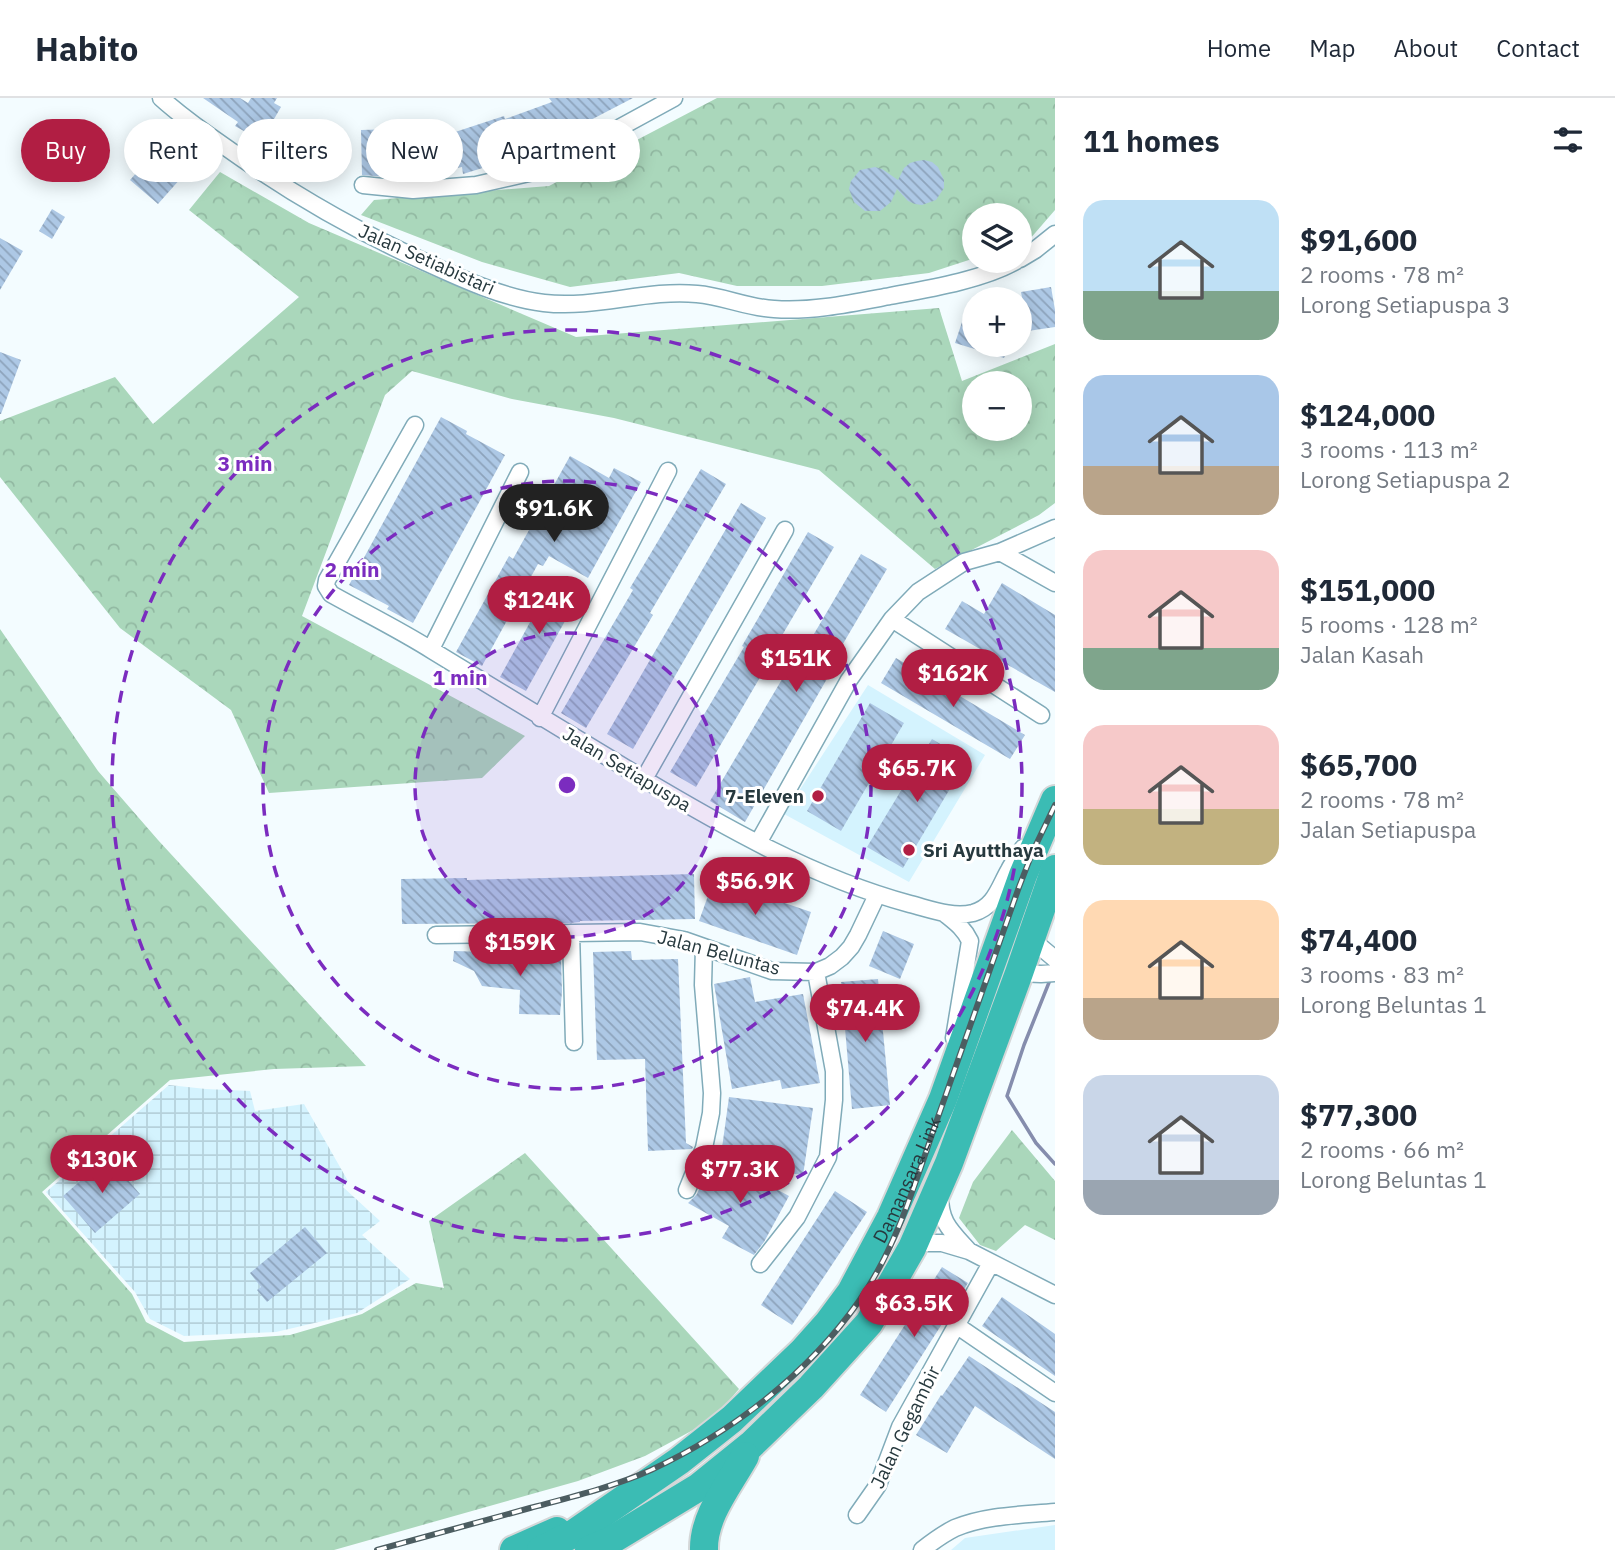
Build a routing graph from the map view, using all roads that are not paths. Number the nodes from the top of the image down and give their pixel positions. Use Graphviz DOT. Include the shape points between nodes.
graph roads {
  1 [pos="161,98"];
  2 [pos="674,98"];
  3 [pos="363,185"];
  4 [pos="1055,234"];
  5 [pos="1032,252"];
  6 [pos="987,273"];
  7 [pos="415,425"];
  8 [pos="668,471"];
  9 [pos="520,472"];
  10 [pos="1055,528"];
  11 [pos="785,530"];
  12 [pos="1000,552"];
  13 [pos="1055,583"];
  14 [pos="892,619"];
  15 [pos="430,649"];
  16 [pos="1041,715"];
  17 [pos="540,718"];
  18 [pos="644,779"];
  19 [pos="1055,801"];
  20 [pos="758,843"];
  21 [pos="1055,869"];
  22 [pos="877,895"];
  23 [pos="944,913"];
  24 [pos="571,933"];
  25 [pos="436,935"];
  26 [pos="1031,939"];
  27 [pos="704,947"];
  28 [pos="1054,969"];
  29 [pos="816,972"];
  30 [pos="1019,973"];
  31 [pos="574,1042"];
  32 [pos="943,1099"];
  33 [pos="940,1186"];
  34 [pos="687,1190"];
  35 [pos="912,1248"];
  36 [pos="969,1251"];
  37 [pos="991,1263"];
  38 [pos="760,1265"];
  39 [pos="1055,1295"];
  40 [pos="957,1325"];
  41 [pos="1055,1393"];
  42 [pos="751,1445"];
  43 [pos="614,1505"];
  44 [pos="1055,1512"];
  45 [pos="857,1515"];
  46 [pos="599,1547"];
  47 [pos="514,1550"];
  48 [pos="541,1550"];
  49 [pos="704,1550"];
  50 [pos="922,1550"];
  1 -- 6 [label="street, Jalan Setiabistari" via="264,174 373,238 457,277 542,303 573,305 672,293 791,309 850,303"];
  2 -- 3 [label="street" via="542,170 476,185 413,190"];
  4 -- 5 [label="street, Jalan Setiabistari"];
  7 -- 15 [label="street, Jalan Setiapuspa" via="326,586 331,594"];
  8 -- 17 [label="street"];
  9 -- 15 [label="street"];
  10 -- 12 [label="street"];
  11 -- 18 [label="street"];
  12 -- 13 [label="street"];
  12 -- 14 [label="street" via="964,562 918,592"];
  14 -- 16 [label="street"];
  14 -- 20 [label="street" via="849,680"];
  15 -- 17 [label="street, Jalan Setiapuspa"];
  17 -- 18 [label="street, Jalan Setiapuspa"];
  18 -- 20 [label="street, Jalan Setiapuspa"];
  19 -- 23 [label="street, Jalan Setiapuspa" via="989,904 969,914"];
  19 -- 32 [label="highway, Damansara Link" via="1023,875"];
  20 -- 22 [label="street, Jalan Setiapuspa"];
  21 -- 26 [label="highway, Damansara Link"];
  22 -- 23 [label="street, Jalan Setiapuspa"];
  22 -- 29 [label="street" via="851,947"];
  23 -- 32 [label="street, Jalan Setiapuspa" via="960,925 970,941"];
  24 -- 25 [label="street, Jalan Beluntas"];
  24 -- 27 [label="street, Jalan Beluntas" via="640,932"];
  24 -- 31 [label="street"];
  26 -- 28 [label="street"];
  26 -- 30 [label="highway, Damansara Link"];
  27 -- 29 [label="street, Jalan Beluntas" via="772,971"];
  27 -- 34 [label="street" via="711,1113 704,1148"];
  28 -- 30 [label="street"];
  29 -- 38 [label="street" via="834,1071 828,1157 797,1217"];
  30 -- 33 [label="highway, Damansara Link"];
  32 -- 43 [label="highway, Damansara Link" via="891,1217 851,1292 828,1323 732,1419"];
  33 -- 35 [label="highway, Damansara Link"];
  33 -- 36 [label="street" via="939,1209"];
  35 -- 36 [label="street" via="934,1242"];
  35 -- 42 [label="highway, Damansara Link" via="869,1323"];
  36 -- 37 [label="street"];
  37 -- 39 [label="street"];
  37 -- 40 [label="street, Jalan Gegambir"];
  40 -- 41 [label="street"];
  40 -- 45 [label="street, Jalan Gegambir" via="900,1427 878,1485"];
  42 -- 46 [label="highway, Damansara Link" via="699,1487"];
  42 -- 49 [label="highway" via="712,1513"];
  43 -- 47 [label="highway"];
  43 -- 48 [label="highway, Damansara Link"];
  44 -- 50 [label="street" via="994,1518 957,1528"];
}
